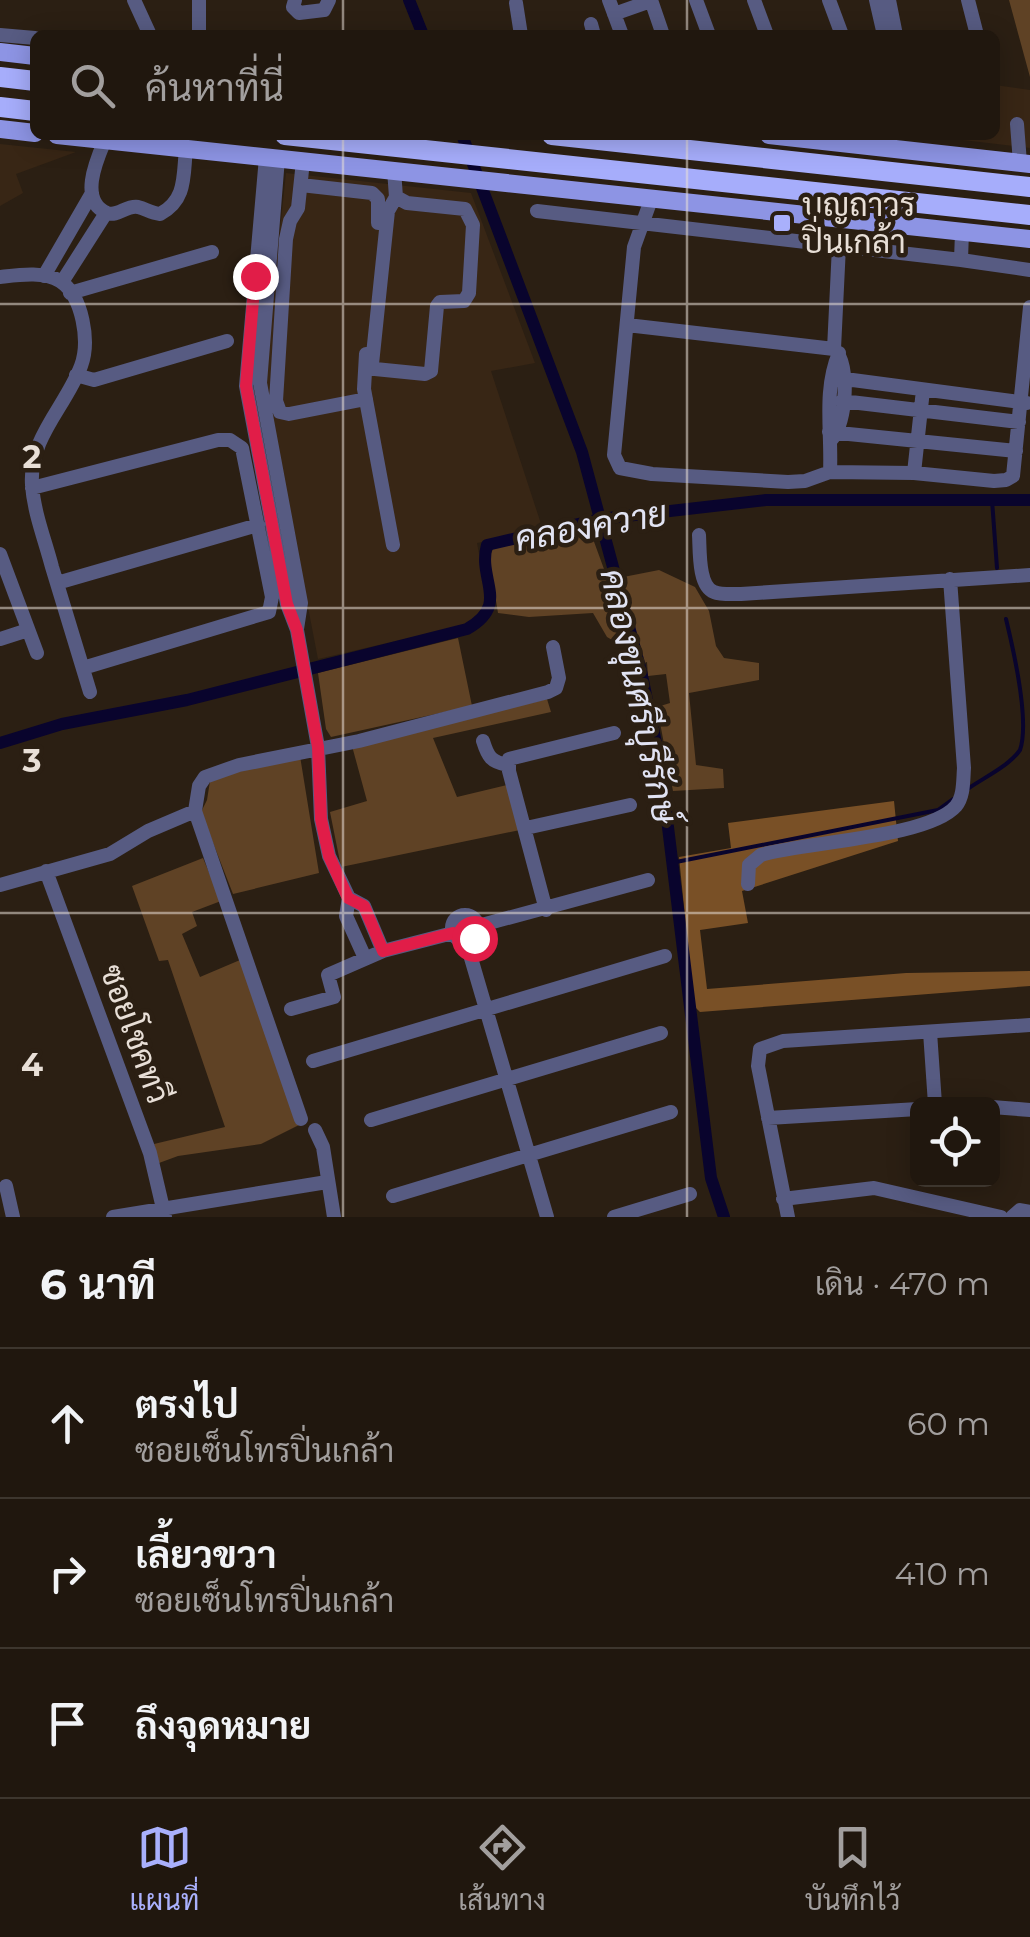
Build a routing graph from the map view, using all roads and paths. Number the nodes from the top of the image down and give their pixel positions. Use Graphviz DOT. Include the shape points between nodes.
graph roads {
  1 [pos="134,0"];
  2 [pos="216,0"];
  3 [pos="294,0"];
  4 [pos="329,0"];
  5 [pos="651,0"];
  6 [pos="696,0"];
  7 [pos="754,0"];
  8 [pos="829,0"];
  9 [pos="876,0"];
  10 [pos="889,0"];
  11 [pos="968,0"];
  12 [pos="199,2"];
  13 [pos="516,3"];
  14 [pos="612,7"];
  15 [pos="140,18"];
  16 [pos="135,30"];
  17 [pos="147,30"];
  18 [pos="200,30"];
  19 [pos="519,30"];
  20 [pos="661,30"];
  21 [pos="707,30"];
  22 [pos="765,30"];
  23 [pos="840,30"];
  24 [pos="883,30"];
  25 [pos="895,30"];
  26 [pos="976,30"];
  27 [pos="0,34"];
  28 [pos="30,37"];
  29 [pos="0,52"];
  30 [pos="30,55"];
  31 [pos="0,77"];
  32 [pos="30,80"];
  33 [pos="0,107"];
  34 [pos="30,110"];
  35 [pos="1016,124"];
  36 [pos="0,129"];
  37 [pos="30,132"];
  38 [pos="105,140"];
  39 [pos="335,140"];
  40 [pos="598,140"];
  41 [pos="876,141"];
  42 [pos="899,142"];
  43 [pos="186,148"];
  44 [pos="272,158"];
  45 [pos="303,161"];
  46 [pos="1025,164"];
  47 [pos="394,170"];
  48 [pos="301,185"];
  49 [pos="1030,185"];
  50 [pos="92,193"];
  51 [pos="396,197"];
  52 [pos="652,197"];
  53 [pos="537,211"];
  54 [pos="106,213"];
  55 [pos="828,216"];
  56 [pos="1030,218"];
  57 [pos="641,222"];
  58 [pos="962,232"];
  59 [pos="1030,238"];
  60 [pos="822,244"];
  61 [pos="839,246"];
  62 [pos="212,252"];
  63 [pos="961,260"];
  64 [pos="1030,270"];
  65 [pos="44,276"];
  66 [pos="0,277"];
  67 [pos="66,287"];
  68 [pos="1030,307"];
  69 [pos="626,325"];
  70 [pos="227,341"];
  71 [pos="836,351"];
  72 [pos="76,375"];
  73 [pos="845,379"];
  74 [pos="923,390"];
  75 [pos="366,399"];
  76 [pos="842,401"];
  77 [pos="1026,402"];
  78 [pos="921,410"];
  79 [pos="1019,422"];
  80 [pos="833,434"];
  81 [pos="918,440"];
  82 [pos="1016,451"];
  83 [pos="830,472"];
  84 [pos="914,473"];
  85 [pos="32,488"];
  86 [pos="258,525"];
  87 [pos="699,535"];
  88 [pos="393,546"];
  89 [pos="0,554"];
  90 [pos="1030,575"];
  91 [pos="950,579"];
  92 [pos="57,584"];
  93 [pos="28,630"];
  94 [pos="0,639"];
  95 [pos="553,648"];
  96 [pos="37,653"];
  97 [pos="82,668"];
  98 [pos="90,692"];
  99 [pos="614,733"];
  100 [pos="483,741"];
  101 [pos="318,747"];
  102 [pos="508,766"];
  103 [pos="630,805"];
  104 [pos="195,811"];
  105 [pos="526,828"];
  106 [pos="46,872"];
  107 [pos="648,880"];
  108 [pos="748,884"];
  109 [pos="0,885"];
  110 [pos="348,898"];
  111 [pos="546,910"];
  112 [pos="478,926"];
  113 [pos="460,937"];
  114 [pos="383,951"];
  115 [pos="665,956"];
  116 [pos="364,958"];
  117 [pos="291,1009"];
  118 [pos="486,1009"];
  119 [pos="1030,1025"];
  120 [pos="930,1032"];
  121 [pos="661,1033"];
  122 [pos="313,1061"];
  123 [pos="507,1079"];
  124 [pos="935,1097"];
  125 [pos="1000,1108"];
  126 [pos="910,1109"];
  127 [pos="1030,1110"];
  128 [pos="671,1112"];
  129 [pos="768,1118"];
  130 [pos="301,1119"];
  131 [pos="371,1120"];
  132 [pos="314,1130"];
  133 [pos="529,1155"];
  134 [pos="326,1182"];
  135 [pos="6,1186"];
  136 [pos="690,1194"];
  137 [pos="393,1196"];
  138 [pos="783,1199"];
  139 [pos="165,1213"];
  140 [pos="13,1217"];
  141 [pos="113,1217"];
  142 [pos="334,1217"];
  143 [pos="547,1217"];
  144 [pos="614,1217"];
  145 [pos="788,1217"];
  146 [pos="1001,1217"];
  1 -- 15 [label="street"];
  2 -- 12 [label="street"];
  3 -- 4 [label="street" via="300,13 324,10"];
  5 -- 14 [label="street"];
  5 -- 20 [label="street"];
  6 -- 21 [label="street"];
  7 -- 22 [label="street"];
  8 -- 23 [label="street"];
  9 -- 24 [label="street"];
  10 -- 25 [label="street"];
  11 -- 26 [label="street"];
  12 -- 18 [label="street"];
  13 -- 19 [label="street"];
  15 -- 16 [label="street"];
  15 -- 17 [label="street"];
  27 -- 28 [label="street"];
  29 -- 30 [label="main road"];
  31 -- 32 [label="highway"];
  33 -- 34 [label="highway"];
  35 -- 46 [label="street"];
  36 -- 37 [label="main road"];
  38 -- 43 [label="main road"];
  38 -- 50 [label="street"];
  39 -- 56 [label="highway"];
  40 -- 49 [label="highway"];
  41 -- 42 [label="main road"];
  42 -- 46 [label="main road"];
  43 -- 44 [label="main road"];
  43 -- 54 [label="street" via="173,208 160,214 138,207"];
  44 -- 45 [label="main road"];
  44 -- 101 [label="street" via="260,382 301,603 297,630"];
  45 -- 47 [label="main road"];
  45 -- 48 [label="street"];
  47 -- 51 [label="street"];
  47 -- 52 [label="main road"];
  48 -- 75 [label="street" via="372,192 378,199"];
  48 -- 75 [label="street" via="286,238 276,401 289,414"];
  50 -- 54 [label="street"];
  50 -- 65 [label="street"];
  51 -- 51 [label="street" via="465,209 472,225 469,294 464,301 440,302 434,361 425,374 372,364 388,211"];
  52 -- 55 [label="main road"];
  52 -- 57 [label="street"];
  53 -- 57 [label="street"];
  54 -- 67 [label="street"];
  55 -- 58 [label="main road"];
  55 -- 60 [label="street"];
  57 -- 60 [label="street"];
  57 -- 69 [label="street"];
  58 -- 59 [label="main road"];
  58 -- 63 [label="street"];
  60 -- 61 [label="street"];
  61 -- 63 [label="street"];
  61 -- 71 [label="street"];
  62 -- 67 [label="street"];
  63 -- 64 [label="street"];
  65 -- 66 [label="street"];
  65 -- 67 [label="street"];
  67 -- 72 [label="street" via="86,348"];
  68 -- 77 [label="street"];
  69 -- 71 [label="street"];
  69 -- 83 [label="street" via="614,455 620,468 788,482"];
  70 -- 72 [label="street" via="94,380"];
  71 -- 73 [label="street"];
  71 -- 80 [label="street"];
  72 -- 85 [label="street" via="39,440"];
  73 -- 74 [label="street"];
  73 -- 76 [label="street"];
  74 -- 77 [label="street"];
  74 -- 78 [label="street"];
  75 -- 88 [label="street"];
  76 -- 78 [label="street"];
  76 -- 80 [label="street"];
  77 -- 79 [label="street"];
  78 -- 79 [label="street"];
  78 -- 81 [label="street"];
  79 -- 82 [label="street"];
  80 -- 81 [label="street"];
  80 -- 83 [label="street"];
  81 -- 82 [label="street"];
  81 -- 84 [label="street"];
  82 -- 84 [label="street" via="1013,476 1006,480"];
  83 -- 84 [label="street"];
  85 -- 86 [label="street" via="230,440 242,448"];
  85 -- 92 [label="street"];
  86 -- 92 [label="street"];
  86 -- 97 [label="street" via="269,612"];
  87 -- 91 [label="street" via="702,572 713,592"];
  89 -- 93 [label="street"];
  90 -- 91 [label="street"];
  91 -- 108 [label="street" via="962,793 955,807 904,828 760,854 749,865"];
  92 -- 97 [label="street"];
  93 -- 94 [label="street"];
  93 -- 96 [label="street"];
  95 -- 101 [label="street" via="559,678 548,692"];
  97 -- 98 [label="street"];
  99 -- 102 [label="street" via="520,755"];
  100 -- 102 [label="street" via="493,762"];
  101 -- 104 [label="street" via="205,777"];
  101 -- 110 [label="street" via="321,819"];
  102 -- 105 [label="street"];
  103 -- 105 [label="street"];
  104 -- 106 [label="street" via="110,854"];
  104 -- 130 [label="street"];
  105 -- 111 [label="street"];
  106 -- 109 [label="street"];
  106 -- 139 [label="street, ซอยโชคทวี" via="150,1154"];
  107 -- 111 [label="street"];
  110 -- 114 [label="street" via="364,906"];
  110 -- 116 [label="street" via="346,916"];
  111 -- 112 [label="street"];
  112 -- 113 [label="street" via="474,938"];
  112 -- 113 [label="street" via="461,916 454,921"];
  113 -- 114 [label="street"];
  113 -- 118 [label="street"];
  114 -- 116 [label="street"];
  115 -- 118 [label="street"];
  116 -- 117 [label="street" via="328,975 334,997"];
  118 -- 122 [label="street"];
  118 -- 123 [label="street"];
  119 -- 120 [label="street"];
  120 -- 124 [label="street"];
  120 -- 129 [label="street" via="760,1049"];
  121 -- 123 [label="street"];
  123 -- 131 [label="street"];
  123 -- 133 [label="street"];
  125 -- 127 [label="street"];
  126 -- 129 [label="street"];
  128 -- 133 [label="street"];
  129 -- 138 [label="street"];
  132 -- 134 [label="street"];
  133 -- 137 [label="street"];
  133 -- 143 [label="street"];
  134 -- 139 [label="street"];
  134 -- 142 [label="street"];
  135 -- 140 [label="street"];
  136 -- 144 [label="street"];
  138 -- 145 [label="street"];
  138 -- 146 [label="street" via="874,1188"];
  139 -- 141 [label="street"];
}
